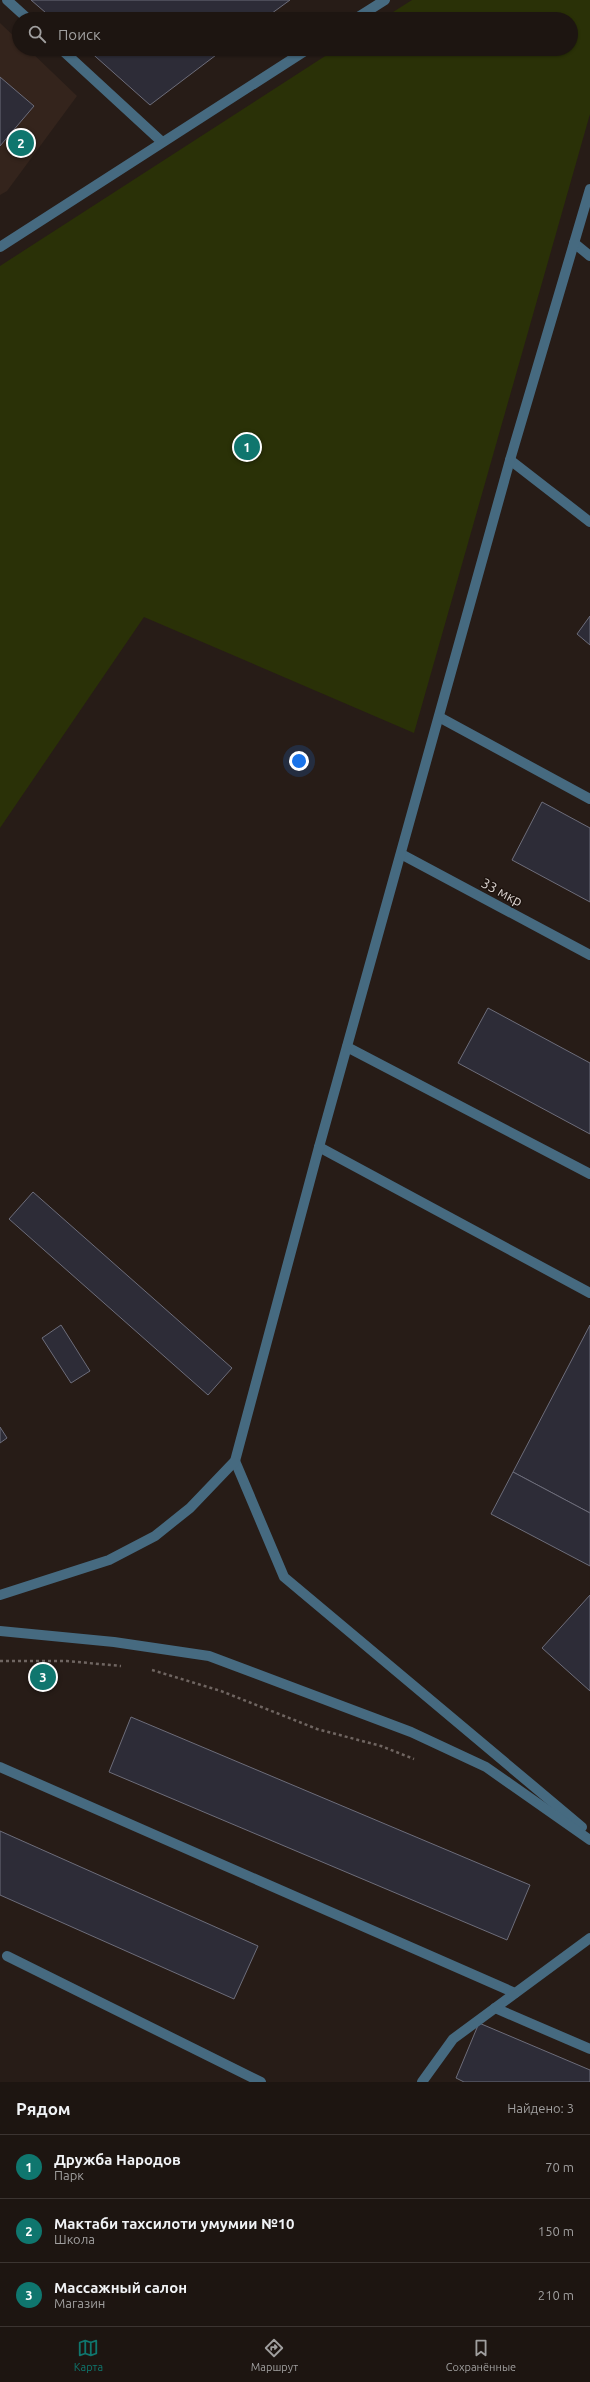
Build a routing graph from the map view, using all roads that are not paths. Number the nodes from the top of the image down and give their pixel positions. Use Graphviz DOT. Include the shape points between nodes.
graph roads {
  1 [pos="7,0"];
  2 [pos="385,0"];
  3 [pos="20,12"];
  4 [pos="366,12"];
  5 [pos="69,56"];
  6 [pos="297,56"];
  7 [pos="162,142"];
  8 [pos="590,189"];
  9 [pos="574,243"];
  10 [pos="0,247"];
  11 [pos="590,256"];
  12 [pos="510,460"];
  13 [pos="590,522"];
  14 [pos="439,717"];
  15 [pos="590,800"];
  16 [pos="401,854"];
  17 [pos="590,955"];
  18 [pos="347,1048"];
  19 [pos="319,1146"];
  20 [pos="590,1174"];
  21 [pos="590,1293"];
  22 [pos="235,1461"];
  23 [pos="0,1595"];
  24 [pos="0,1631"];
  25 [pos="0,1768"];
  26 [pos="590,1834"];
  27 [pos="590,1840"];
  28 [pos="590,1938"];
  29 [pos="7,1956"];
  30 [pos="515,1993"];
  31 [pos="495,2008"];
  32 [pos="590,2049"];
  33 [pos="261,2082"];
  34 [pos="422,2082"];
  1 -- 3 [label="street"];
  2 -- 4 [label="street"];
  5 -- 7 [label="street"];
  6 -- 7 [label="street"];
  7 -- 10 [label="street"];
  8 -- 9 [label="street"];
  9 -- 11 [label="street"];
  9 -- 12 [label="street"];
  12 -- 13 [label="street"];
  12 -- 14 [label="street"];
  14 -- 15 [label="street"];
  14 -- 16 [label="street"];
  16 -- 17 [label="street, 33 мкр"];
  16 -- 18 [label="street"];
  18 -- 19 [label="street"];
  18 -- 20 [label="street"];
  19 -- 21 [label="street"];
  19 -- 22 [label="street"];
  22 -- 23 [label="street" via="190,1508 155,1536 109,1560"];
  22 -- 26 [label="street" via="284,1576"];
  24 -- 27 [label="street" via="114,1642 209,1656 411,1732 486,1767"];
  25 -- 30 [label="street"];
  28 -- 30 [label="street"];
  29 -- 33 [label="street"];
  30 -- 31 [label="street"];
  31 -- 32 [label="street"];
  31 -- 34 [label="street" via="453,2039"];
}
